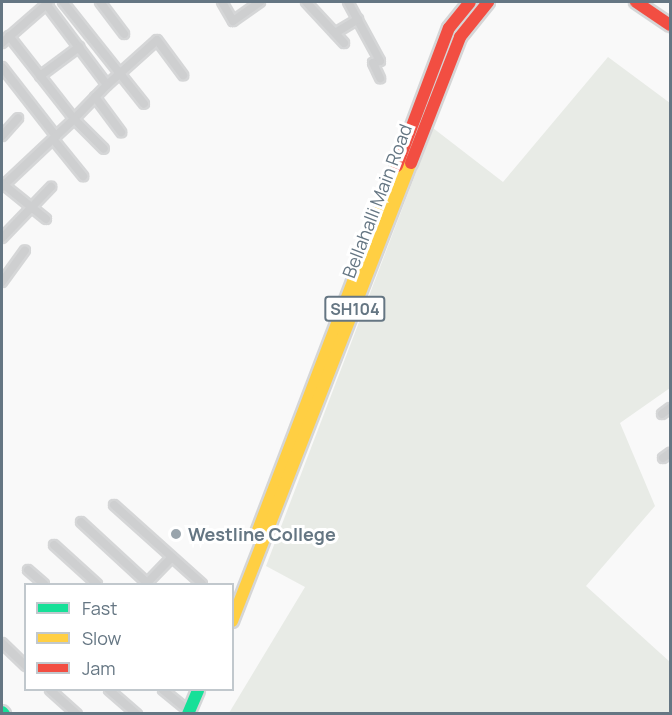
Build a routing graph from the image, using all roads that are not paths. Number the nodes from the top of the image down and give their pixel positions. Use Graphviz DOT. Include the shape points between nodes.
graph roads {
  1 [pos="63,2"];
  2 [pos="100,2"];
  3 [pos="222,2"];
  4 [pos="260,2"];
  5 [pos="306,2"];
  6 [pos="348,2"];
  7 [pos="470,2"];
  8 [pos="488,2"];
  9 [pos="636,2"];
  10 [pos="47,3"];
  11 [pos="358,19"];
  12 [pos="670,26"];
  13 [pos="334,33"];
  14 [pos="124,34"];
  15 [pos="9,36"];
  16 [pos="2,43"];
  17 [pos="344,43"];
  18 [pos="79,47"];
  19 [pos="2,67"];
  20 [pos="120,72"];
  21 [pos="183,75"];
  22 [pos="40,76"];
  23 [pos="380,78"];
  24 [pos="107,85"];
  25 [pos="95,97"];
  26 [pos="144,104"];
  27 [pos="18,118"];
  28 [pos="74,119"];
  29 [pos="121,132"];
  30 [pos="2,136"];
  31 [pos="55,138"];
  32 [pos="104,149"];
  33 [pos="83,176"];
  34 [pos="2,185"];
  35 [pos="51,187"];
  36 [pos="32,209"];
  37 [pos="46,219"];
  38 [pos="2,238"];
  39 [pos="25,250"];
  40 [pos="2,282"];
  41 [pos="670,408"];
  42 [pos="662,414"];
  43 [pos="114,505"];
  44 [pos="81,522"];
  45 [pos="54,544"];
  46 [pos="172,556"];
  47 [pos="28,570"];
  48 [pos="42,583"];
  49 [pos="95,583"];
  50 [pos="146,583"];
  51 [pos="148,583"];
  52 [pos="200,583"];
  53 [pos="234,594"];
  54 [pos="234,613"];
  55 [pos="2,643"];
  56 [pos="24,664"];
  57 [pos="52,691"];
  58 [pos="111,691"];
  59 [pos="165,691"];
  60 [pos="198,691"];
  61 [pos="205,691"];
  62 [pos="191,713"];
  63 [pos="77,714"];
  64 [pos="137,714"];
  1 -- 20 [label="street"];
  2 -- 14 [label="street"];
  3 -- 4 [label="street" via="233,21"];
  5 -- 13 [label="street"];
  6 -- 11 [label="street"];
  7 -- 53 [label="main road, Bellahalli Main Road / SH104" via="449,28"];
  8 -- 54 [label="main road, Bellahalli Main Road / SH104" via="460,37"];
  9 -- 12 [label="main road"];
  10 -- 15 [label="street"];
  10 -- 18 [label="street"];
  11 -- 13 [label="street"];
  11 -- 23 [label="street" via="380,60 372,60"];
  13 -- 17 [label="street"];
  15 -- 16 [label="street"];
  15 -- 22 [label="street"];
  18 -- 22 [label="street"];
  18 -- 24 [label="street"];
  19 -- 31 [label="street"];
  20 -- 21 [label="street" via="157,40"];
  20 -- 24 [label="street"];
  20 -- 26 [label="street"];
  22 -- 28 [label="street"];
  24 -- 25 [label="street"];
  25 -- 28 [label="street"];
  25 -- 29 [label="street"];
  27 -- 30 [label="street"];
  28 -- 31 [label="street"];
  28 -- 32 [label="street"];
  31 -- 33 [label="street"];
  31 -- 34 [label="street"];
  34 -- 36 [label="street"];
  35 -- 36 [label="street"];
  36 -- 37 [label="street"];
  36 -- 38 [label="street"];
  39 -- 40 [label="street"];
  41 -- 42 [label="street"];
  43 -- 46 [label="street"];
  44 -- 50 [label="street"];
  45 -- 49 [label="street"];
  46 -- 51 [label="street"];
  46 -- 52 [label="street"];
  47 -- 48 [label="street"];
  55 -- 56 [label="street"];
  57 -- 63 [label="street"];
  58 -- 64 [label="street"];
  59 -- 62 [label="street"];
  60 -- 62 [label="main road"];
  61 -- 62 [label="main road"];
}
